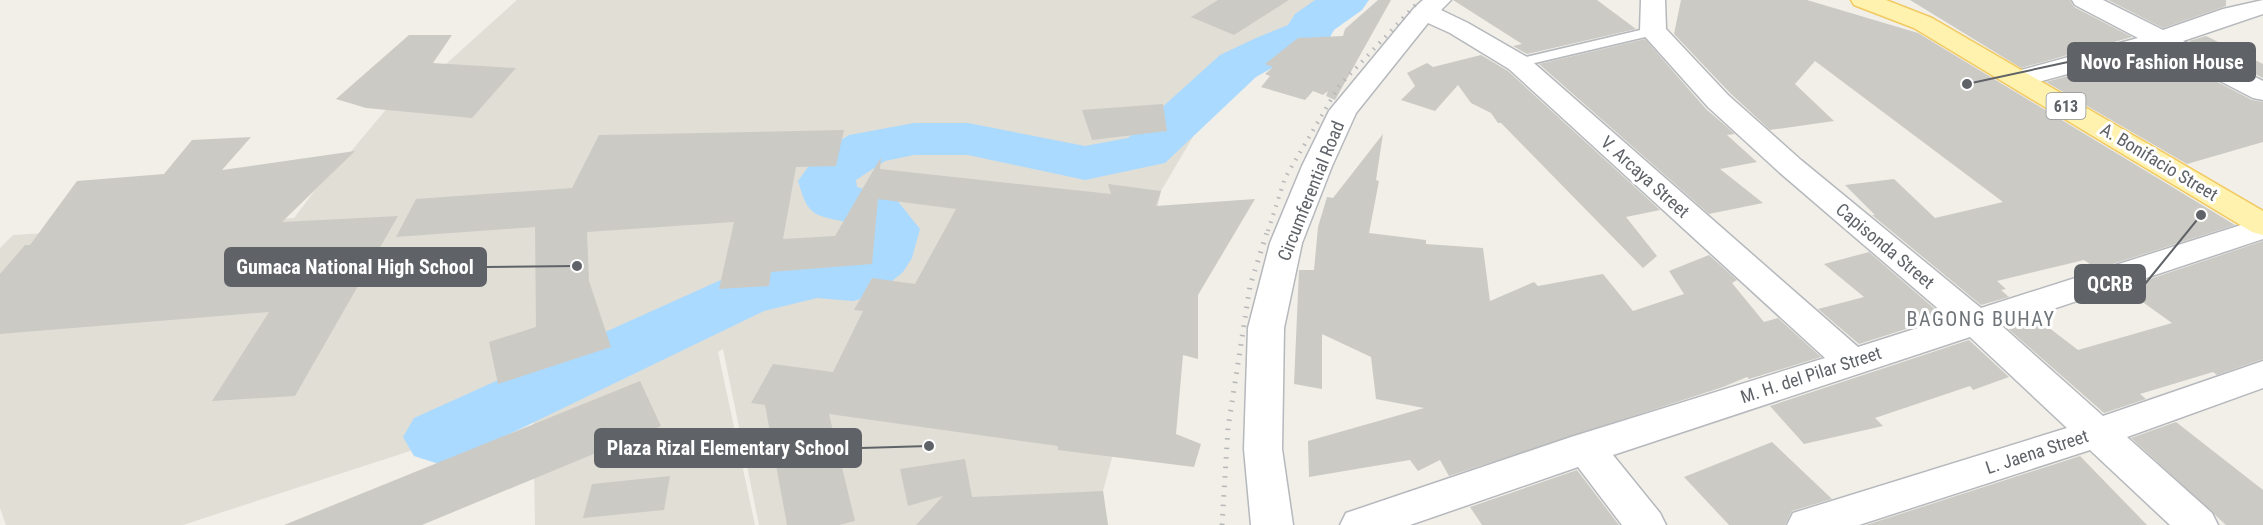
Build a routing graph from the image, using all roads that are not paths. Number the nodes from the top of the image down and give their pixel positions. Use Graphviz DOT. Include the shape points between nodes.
graph roads {
  1 [pos="1863,0"];
  2 [pos="2084,0"];
  3 [pos="2202,0"];
  4 [pos="1431,6"];
  5 [pos="2263,6"];
  6 [pos="2232,14"];
  7 [pos="1653,15"];
  8 [pos="2263,28"];
  9 [pos="2160,40"];
  10 [pos="1518,63"];
  11 [pos="2020,79"];
  12 [pos="2263,92"];
  13 [pos="2263,227"];
  14 [pos="1977,323"];
  15 [pos="1852,362"];
  16 [pos="2263,374"];
  17 [pos="2097,433"];
  18 [pos="1585,448"];
  19 [pos="1272,525"];
  20 [pos="1361,525"];
  21 [pos="1645,525"];
  22 [pos="1808,525"];
  23 [pos="2197,525"];
  1 -- 11 [label="main road, A. Bonifacio Street / 613" via="1923,22"];
  2 -- 9 [label="street"];
  3 -- 6 [label="street"];
  4 -- 10 [label="street, V. Arcaya Street" via="1459,28"];
  4 -- 19 [label="street, Circumferential Road" via="1343,111 1286,243 1266,328 1263,449"];
  5 -- 6 [label="street"];
  6 -- 8 [label="street"];
  6 -- 9 [label="street"];
  7 -- 10 [label="lane"];
  7 -- 14 [label="street, Capisonda Street" via="1718,101"];
  9 -- 11 [label="street"];
  9 -- 12 [label="street"];
  10 -- 15 [label="street, V. Arcaya Street"];
  11 -- 13 [label="main road, A. Bonifacio Street / 613"];
  13 -- 14 [label="street, M. H. del Pilar Street"];
  14 -- 15 [label="street, M. H. del Pilar Street"];
  14 -- 17 [label="street, Capisonda Street"];
  15 -- 18 [label="street, M. H. del Pilar Street"];
  16 -- 17 [label="street, L. Jaena Street"];
  17 -- 22 [label="street, L. Jaena Street"];
  17 -- 23 [label="street, Capisonda Street"];
  18 -- 20 [label="street, M. H. del Pilar Street"];
  18 -- 21 [label="street"];
}
